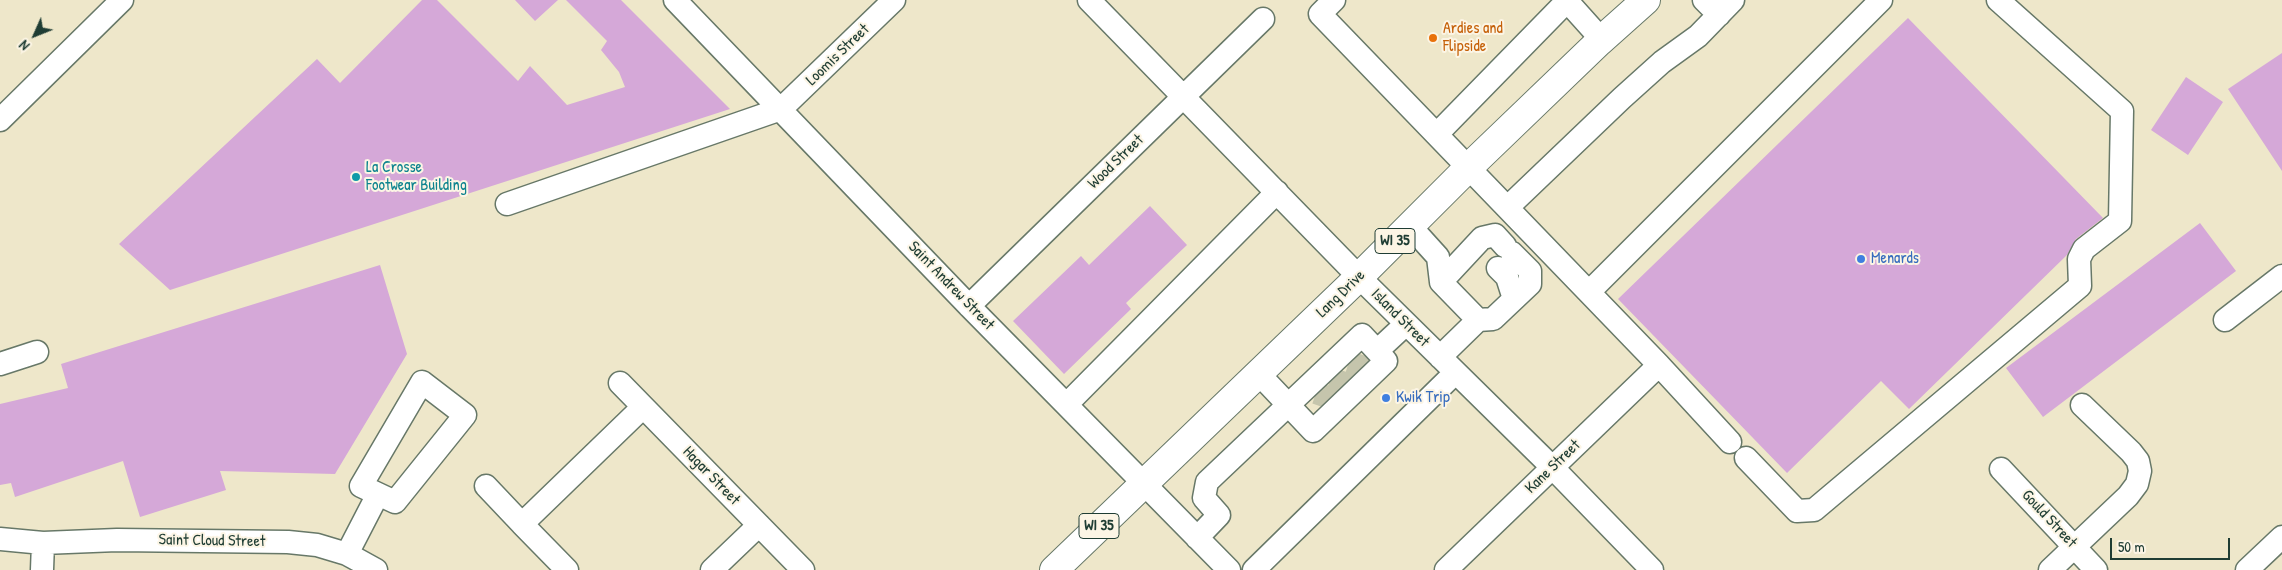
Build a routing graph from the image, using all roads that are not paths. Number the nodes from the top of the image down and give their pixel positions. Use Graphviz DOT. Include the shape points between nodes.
graph roads {
  1 [pos="122,0"];
  2 [pos="675,0"];
  3 [pos="894,0"];
  4 [pos="1088,0"];
  5 [pos="1334,0"];
  6 [pos="1567,0"];
  7 [pos="1646,0"];
  8 [pos="1881,0"];
  9 [pos="1998,0"];
  10 [pos="1719,5"];
  11 [pos="1263,19"];
  12 [pos="1602,40"];
  13 [pos="1183,96"];
  14 [pos="781,109"];
  15 [pos="0,120"];
  16 [pos="1437,134"];
  17 [pos="1469,167"];
  18 [pos="1277,192"];
  19 [pos="507,204"];
  20 [pos="1508,208"];
  21 [pos="1410,226"];
  22 [pos="2282,276"];
  23 [pos="1358,277"];
  24 [pos="1441,282"];
  25 [pos="1589,292"];
  26 [pos="969,306"];
  27 [pos="1478,320"];
  28 [pos="2225,320"];
  29 [pos="1406,324"];
  30 [pos="37,352"];
  31 [pos="1440,357"];
  32 [pos="0,364"];
  33 [pos="1659,365"];
  34 [pos="1258,373"];
  35 [pos="1456,373"];
  36 [pos="1340,380"];
  37 [pos="620,383"];
  38 [pos="1067,404"];
  39 [pos="2082,405"];
  40 [pos="644,407"];
  41 [pos="1730,442"];
  42 [pos="1746,458"];
  43 [pos="1552,468"];
  44 [pos="2001,469"];
  45 [pos="1144,482"];
  46 [pos="486,486"];
  47 [pos="378,494"];
  48 [pos="522,524"];
  49 [pos="759,526"];
  50 [pos="2282,537"];
  51 [pos="1197,538"];
  52 [pos="0,539"];
  53 [pos="43,543"];
  54 [pos="2074,546"];
  55 [pos="347,554"];
  56 [pos="42,570"];
  57 [pos="376,570"];
  58 [pos="567,570"];
  59 [pos="712,570"];
  60 [pos="801,570"];
  61 [pos="1054,570"];
  62 [pos="1229,570"];
  63 [pos="1254,570"];
  64 [pos="1446,570"];
  65 [pos="1652,570"];
  66 [pos="2050,570"];
  67 [pos="2096,570"];
  68 [pos="2247,570"];
  1 -- 15 [label="street"];
  2 -- 14 [label="street, Saint Andrew Street"];
  3 -- 14 [label="street, Loomis Street"];
  4 -- 13 [label="street, Island Street"];
  5 -- 16 [label="street" via="1320,14"];
  6 -- 12 [label="street"];
  6 -- 16 [label="street"];
  7 -- 12 [label="main road, Lang Drive / WI 35"];
  8 -- 25 [label="street"];
  9 -- 42 [label="street" via="2122,112 2120,221 2084,249 2079,259 2080,286 1814,510 1797,511"];
  10 -- 20 [label="street" via="1698,36 1662,62 1622,98"];
  11 -- 13 [label="street, Wood Street"];
  12 -- 17 [label="main road, Lang Drive / WI 35"];
  13 -- 18 [label="street, Island Street"];
  13 -- 26 [label="street, Wood Street"];
  14 -- 19 [label="street"];
  14 -- 26 [label="street, Saint Andrew Street"];
  16 -- 17 [label="street"];
  17 -- 20 [label="street"];
  17 -- 21 [label="main road, Lang Drive / WI 35"];
  18 -- 23 [label="street, Island Street"];
  18 -- 38 [label="street"];
  20 -- 25 [label="street"];
  21 -- 23 [label="main road, Lang Drive / WI 35"];
  21 -- 24 [label="street" via="1438,257"];
  22 -- 28 [label="street"];
  23 -- 29 [label="street, Island Street"];
  23 -- 34 [label="main road, Lang Drive / WI 35"];
  24 -- 27 [label="street"];
  24 -- 27 [label="street" via="1482,238 1496,235 1501,257 1530,271 1530,284 1493,318"];
  25 -- 33 [label="street"];
  26 -- 38 [label="street, Saint Andrew Street"];
  27 -- 31 [label="street"];
  29 -- 31 [label="street, Island Street"];
  29 -- 36 [label="street"];
  30 -- 32 [label="street"];
  31 -- 35 [label="street, Island Street"];
  33 -- 41 [label="street"];
  33 -- 43 [label="street, Kane Street"];
  34 -- 36 [label="street"];
  34 -- 45 [label="main road, Lang Drive / WI 35"];
  35 -- 43 [label="street, Island Street"];
  35 -- 63 [label="street"];
  36 -- 51 [label="street" via="1207,482 1204,498 1219,515"];
  37 -- 40 [label="street, Hagar Street"];
  38 -- 45 [label="street, Saint Andrew Street"];
  39 -- 54 [label="street" via="2131,452 2140,471 2137,484 2128,496"];
  40 -- 48 [label="street"];
  40 -- 49 [label="street, Hagar Street"];
  43 -- 64 [label="street, Kane Street"];
  43 -- 65 [label="street, Island Street"];
  44 -- 54 [label="street, Gould Street"];
  45 -- 51 [label="street, Saint Andrew Street"];
  45 -- 61 [label="main road, WI 35"];
  46 -- 48 [label="street"];
  47 -- 47 [label="street" via="361,486 422,382 465,415 395,502"];
  47 -- 55 [label="street"];
  48 -- 58 [label="street"];
  49 -- 59 [label="street"];
  49 -- 60 [label="street, Hagar Street"];
  50 -- 68 [label="street"];
  51 -- 62 [label="street, Saint Andrew Street"];
  52 -- 53 [label="street, Saint Cloud Street"];
  53 -- 55 [label="street, Saint Cloud Street" via="117,540 288,542 317,545"];
  53 -- 56 [label="street"];
  54 -- 66 [label="street"];
  54 -- 67 [label="street, Gould Street"];
  55 -- 57 [label="street, Saint Cloud Street"];
}
